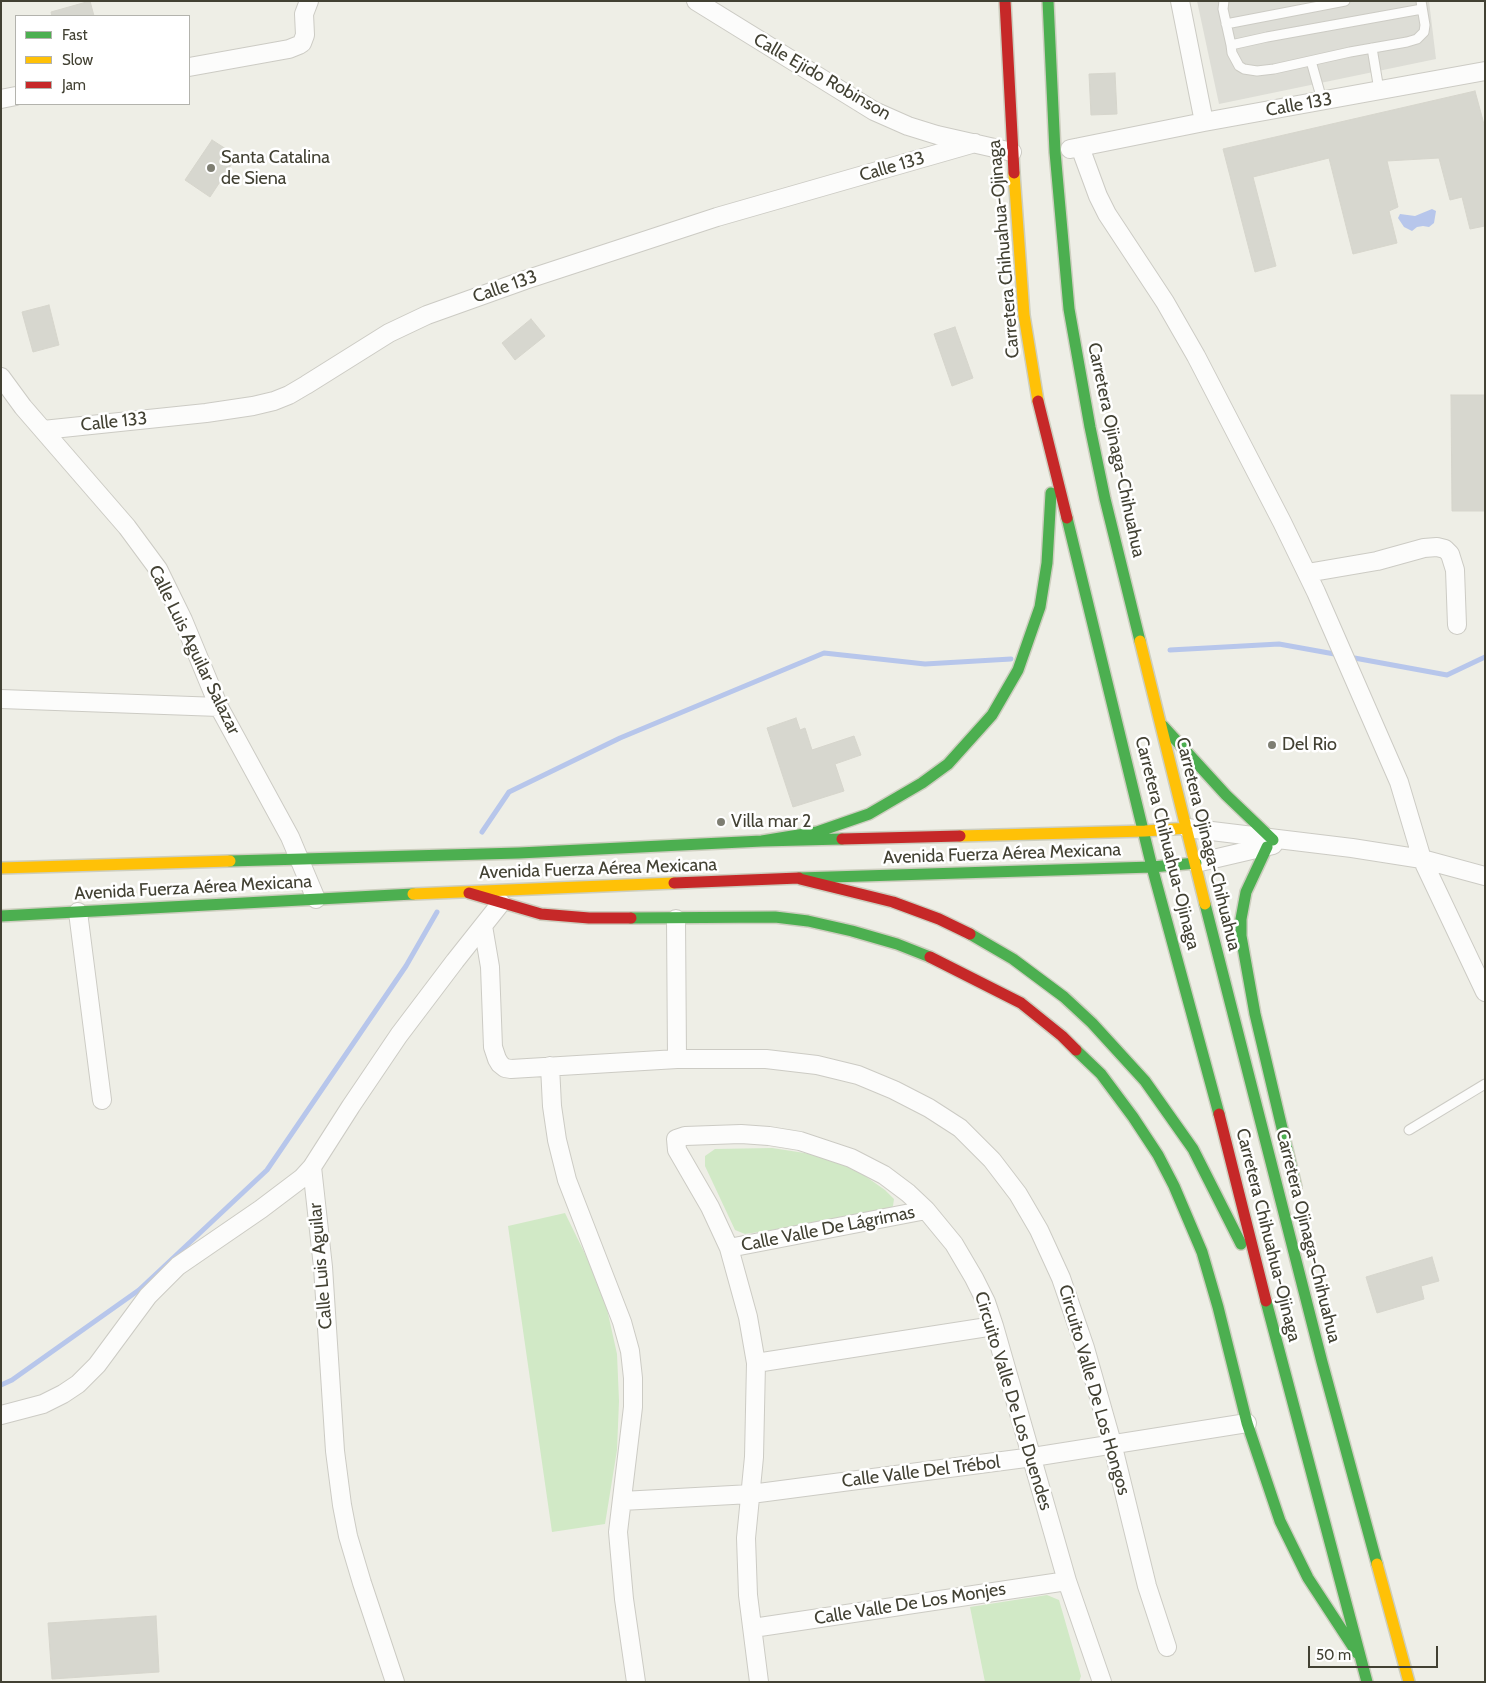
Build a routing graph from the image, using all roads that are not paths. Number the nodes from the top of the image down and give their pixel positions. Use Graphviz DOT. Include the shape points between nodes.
graph roads {
  1 [pos="308,1"];
  2 [pos="696,1"];
  3 [pos="1006,1"];
  4 [pos="1048,1"];
  5 [pos="1180,1"];
  6 [pos="1224,1"];
  7 [pos="1345,1"];
  8 [pos="1422,5"];
  9 [pos="1226,24"];
  10 [pos="1231,45"];
  11 [pos="1372,48"];
  12 [pos="1311,62"];
  13 [pos="190,67"];
  14 [pos="1485,71"];
  15 [pos="1379,90"];
  16 [pos="15,96"];
  17 [pos="1,99"];
  18 [pos="1322,100"];
  19 [pos="1204,122"];
  20 [pos="975,144"];
  21 [pos="1080,147"];
  22 [pos="1012,152"];
  23 [pos="1055,152"];
  24 [pos="1,377"];
  25 [pos="43,430"];
  26 [pos="1051,457"];
  27 [pos="1307,573"];
  28 [pos="1457,625"];
  29 [pos="1,699"];
  30 [pos="219,707"];
  31 [pos="1161,724"];
  32 [pos="1187,828"];
  33 [pos="1145,831"];
  34 [pos="762,841"];
  35 [pos="1276,842"];
  36 [pos="1422,859"];
  37 [pos="299,860"];
  38 [pos="1196,863"];
  39 [pos="1152,867"];
  40 [pos="1,868"];
  41 [pos="1485,876"];
  42 [pos="800,880"];
  43 [pos="464,891"];
  44 [pos="316,899"];
  45 [pos="501,903"];
  46 [pos="78,912"];
  47 [pos="1,916"];
  48 [pos="676,919"];
  49 [pos="482,926"];
  50 [pos="1485,992"];
  51 [pos="677,1059"];
  52 [pos="550,1066"];
  53 [pos="1485,1084"];
  54 [pos="102,1100"];
  55 [pos="1410,1130"];
  56 [pos="312,1167"];
  57 [pos="1298,1196"];
  58 [pos="926,1210"];
  59 [pos="729,1248"];
  60 [pos="1314,1286"];
  61 [pos="1265,1297"];
  62 [pos="1308,1310"];
  63 [pos="994,1326"];
  64 [pos="756,1363"];
  65 [pos="1,1415"];
  66 [pos="1247,1422"];
  67 [pos="1112,1443"];
  68 [pos="1032,1457"];
  69 [pos="751,1494"];
  70 [pos="622,1501"];
  71 [pos="1067,1581"];
  72 [pos="753,1628"];
  73 [pos="1167,1647"];
  74 [pos="1362,1660"];
  75 [pos="395,1682"];
  76 [pos="636,1682"];
  77 [pos="759,1682"];
  78 [pos="1102,1682"];
  79 [pos="1367,1682"];
  80 [pos="1409,1682"];
  1 -- 13 [label="street" via="304,14 305,35 299,46"];
  2 -- 20 [label="street, Calle Ejido Robinson" via="874,111 908,126"];
  3 -- 22 [label="main road, Carretera Chihuahua-Ojinaga"];
  4 -- 23 [label="main road, Carretera Ojinaga-Chihuahua"];
  5 -- 19 [label="street"];
  6 -- 9 [label="lane"];
  7 -- 9 [label="lane"];
  8 -- 10 [label="lane"];
  8 -- 11 [label="lane" via="1425,29 1420,37"];
  9 -- 10 [label="lane"];
  10 -- 12 [label="lane" via="1239,66 1250,70"];
  11 -- 12 [label="lane"];
  11 -- 15 [label="lane"];
  12 -- 18 [label="lane"];
  14 -- 15 [label="street, Calle 133"];
  15 -- 18 [label="street, Calle 133"];
  16 -- 17 [label="street"];
  18 -- 19 [label="street, Calle 133"];
  19 -- 21 [label="street, Calle 133"];
  20 -- 22 [label="street, Calle Ejido Robinson"];
  20 -- 25 [label="street, Calle 133" via="717,217 427,315 389,333 290,395 274,401"];
  21 -- 23 [label="street, Calle 133"];
  21 -- 27 [label="street" via="1107,214 1196,356"];
  22 -- 26 [label="main road, Carretera Chihuahua-Ojinaga" via="1024,315"];
  23 -- 31 [label="main road, Carretera Ojinaga-Chihuahua" via="1070,309 1090,427"];
  24 -- 25 [label="street, Calle Luis Aguilar Salazar"];
  25 -- 30 [label="street, Calle Luis Aguilar Salazar" via="127,527 158,569"];
  26 -- 33 [label="main road, Carretera Chihuahua-Ojinaga"];
  26 -- 34 [label="main road" via="1050,523 1040,607 1018,670 992,715 948,764 876,811 817,832"];
  27 -- 28 [label="street" via="1377,561 1424,548 1445,549 1455,570"];
  27 -- 36 [label="street" via="1399,782"];
  29 -- 30 [label="street"];
  30 -- 37 [label="street, Calle Luis Aguilar Salazar" via="278,813"];
  31 -- 32 [label="main road, Carretera Ojinaga-Chihuahua"];
  31 -- 35 [label="main road" via="1226,795"];
  32 -- 33 [label="main road, Avenida Fuerza Aérea Mexicana"];
  32 -- 35 [label="street"];
  32 -- 38 [label="main road, Carretera Ojinaga-Chihuahua"];
  33 -- 34 [label="main road, Avenida Fuerza Aérea Mexicana"];
  33 -- 39 [label="main road, Carretera Chihuahua-Ojinaga"];
  34 -- 37 [label="main road, Avenida Fuerza Aérea Mexicana"];
  35 -- 36 [label="street" via="1352,848"];
  35 -- 38 [label="street"];
  35 -- 57 [label="main road" via="1246,892 1240,919 1241,936 1255,1014"];
  36 -- 41 [label="street"];
  36 -- 50 [label="street"];
  37 -- 40 [label="main road, Avenida Fuerza Aérea Mexicana"];
  37 -- 44 [label="street, Calle Luis Aguilar Salazar"];
  38 -- 39 [label="main road, Avenida Fuerza Aérea Mexicana"];
  38 -- 62 [label="main road, Carretera Ojinaga-Chihuahua" via="1280,1217"];
  39 -- 42 [label="main road, Avenida Fuerza Aérea Mexicana"];
  39 -- 61 [label="main road, Carretera Chihuahua-Ojinaga" via="1252,1224"];
  42 -- 43 [label="main road, Avenida Fuerza Aérea Mexicana"];
  42 -- 61 [label="main road" via="893,902 939,919 1013,959 1064,997 1145,1081 1175,1122 1193,1149"];
  43 -- 44 [label="main road, Avenida Fuerza Aérea Mexicana"];
  43 -- 45 [label="main road"];
  44 -- 46 [label="main road, Avenida Fuerza Aérea Mexicana"];
  45 -- 48 [label="main road" via="541,914"];
  45 -- 49 [label="street"];
  46 -- 47 [label="main road, Avenida Fuerza Aérea Mexicana"];
  46 -- 54 [label="street"];
  48 -- 51 [label="street"];
  48 -- 66 [label="main road" via="775,917 852,930 938,960 985,983 1021,1004 1062,1036 1101,1074 1128,1110 1174,1186 1202,1252"];
  49 -- 52 [label="street, Circuito Valle De Los Hongos" via="490,967 493,1047 500,1064 511,1069"];
  49 -- 56 [label="street" via="399,1035"];
  51 -- 52 [label="street, Circuito Valle De Los Hongos"];
  51 -- 67 [label="street, Circuito Valle De Los Hongos" via="766,1059 817,1065 894,1090 960,1128 992,1160 1018,1194 1039,1230 1076,1321"];
  52 -- 70 [label="street" via="552,1106 567,1180 630,1351 633,1407"];
  53 -- 55 [label="lane"];
  56 -- 65 [label="street" via="302,1178 178,1266 148,1296 97,1365 78,1384 43,1404"];
  56 -- 75 [label="street, Calle Luis Aguilar" via="342,1505 362,1583"];
  58 -- 59 [label="street, Calle Valle De Lágrimas"];
  58 -- 59 [label="street, Circuito Valle De Los Duendes" via="884,1175 851,1158 800,1140 760,1135 676,1139 677,1150"];
  58 -- 63 [label="street, Circuito Valle De Los Duendes" via="954,1244 974,1278"];
  59 -- 64 [label="street, Circuito Valle De Los Duendes" via="748,1317"];
  60 -- 62 [label="main road"];
  61 -- 74 [label="main road, Carretera Chihuahua-Ojinaga"];
  62 -- 80 [label="main road, Carretera Ojinaga-Chihuahua"];
  63 -- 64 [label="street"];
  63 -- 68 [label="street, Circuito Valle De Los Duendes"];
  64 -- 69 [label="street, Circuito Valle De Los Duendes"];
  66 -- 67 [label="street, Calle Valle Del Trébol"];
  66 -- 74 [label="main road" via="1280,1521 1308,1578"];
  67 -- 68 [label="street, Calle Valle Del Trébol"];
  67 -- 73 [label="street, Circuito Valle De Los Hongos" via="1147,1586"];
  68 -- 69 [label="street, Calle Valle Del Trébol"];
  68 -- 71 [label="street, Circuito Valle De Los Duendes"];
  69 -- 70 [label="street, Calle Valle Del Trébol"];
  69 -- 72 [label="street, Circuito Valle De Los Duendes" via="746,1538"];
  70 -- 76 [label="street" via="619,1560"];
  71 -- 72 [label="street, Calle Valle De Los Monjes"];
  71 -- 78 [label="street, Circuito Valle De Los Duendes"];
  72 -- 77 [label="street, Circuito Valle De Los Duendes"];
  74 -- 79 [label="main road, Carretera Chihuahua-Ojinaga"];
}
